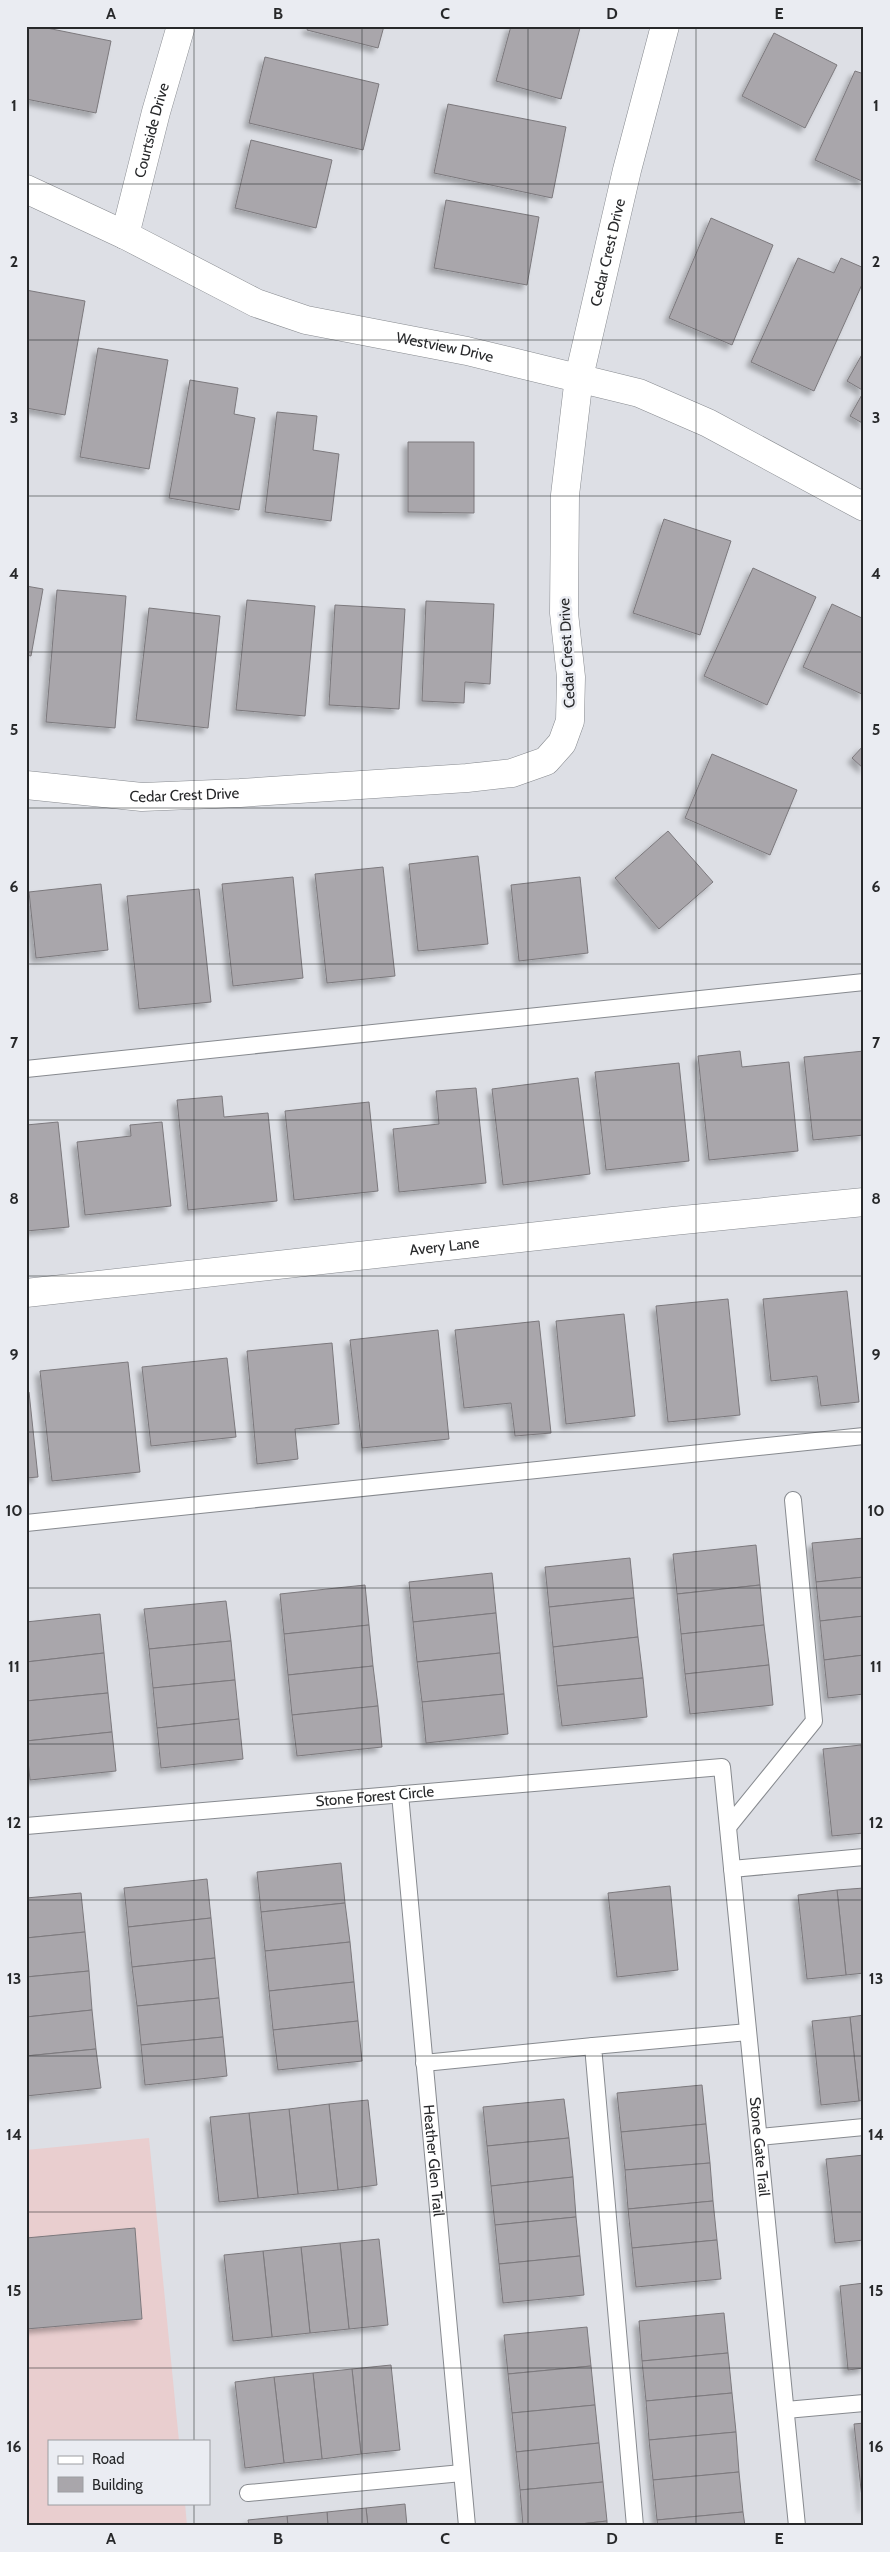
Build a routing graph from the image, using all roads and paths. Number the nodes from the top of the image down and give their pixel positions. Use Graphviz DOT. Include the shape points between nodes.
graph roads {
  1 [pos="181,26"];
  2 [pos="666,26"];
  3 [pos="26,189"];
  4 [pos="125,235"];
  5 [pos="579,377"];
  6 [pos="864,507"];
  7 [pos="26,785"];
  8 [pos="864,982"];
  9 [pos="26,1069"];
  10 [pos="864,1202"];
  11 [pos="26,1293"];
  12 [pos="864,1436"];
  13 [pos="793,1500"];
  14 [pos="26,1523"];
  15 [pos="722,1767"];
  16 [pos="400,1794"];
  17 [pos="26,1826"];
  18 [pos="728,1827"];
  19 [pos="864,1857"];
  20 [pos="732,1869"];
  21 [pos="748,2032"];
  22 [pos="593,2046"];
  23 [pos="424,2063"];
  24 [pos="864,2126"];
  25 [pos="759,2137"];
  26 [pos="864,2402"];
  27 [pos="786,2410"];
  28 [pos="462,2473"];
  29 [pos="248,2492"];
  30 [pos="467,2526"];
  31 [pos="636,2526"];
  32 [pos="797,2526"];
  1 -- 4 [label="street, Courtside Drive"];
  2 -- 5 [label="street, Cedar Crest Drive" via="627,170"];
  3 -- 4 [label="street, Westview Drive"];
  4 -- 5 [label="street, Westview Drive" via="256,303 306,320 467,351"];
  5 -- 6 [label="street, Westview Drive" via="639,393 708,423"];
  5 -- 7 [label="street, Cedar Crest Drive" via="564,504 564,613 571,677 570,721 562,744 546,761 503,774 240,793 142,796"];
  8 -- 9 [label="lane"];
  10 -- 11 [label="street, Avery Lane"];
  12 -- 14 [label="lane"];
  13 -- 18 [label="lane" via="814,1721"];
  15 -- 16 [label="lane, Stone Forest Circle"];
  15 -- 18 [label="lane, Stone Gate Trail"];
  16 -- 17 [label="lane, Stone Forest Circle"];
  16 -- 23 [label="lane, Heather Glen Trail"];
  18 -- 20 [label="lane, Stone Gate Trail"];
  19 -- 20 [label="lane"];
  20 -- 21 [label="lane, Stone Gate Trail"];
  21 -- 22 [label="lane"];
  21 -- 25 [label="lane, Stone Gate Trail"];
  22 -- 23 [label="lane"];
  22 -- 31 [label="lane"];
  23 -- 28 [label="lane, Heather Glen Trail"];
  24 -- 25 [label="lane"];
  25 -- 27 [label="lane, Stone Gate Trail"];
  26 -- 27 [label="lane"];
  27 -- 32 [label="lane, Stone Gate Trail"];
  28 -- 29 [label="lane"];
  28 -- 30 [label="lane, Heather Glen Trail"];
}
